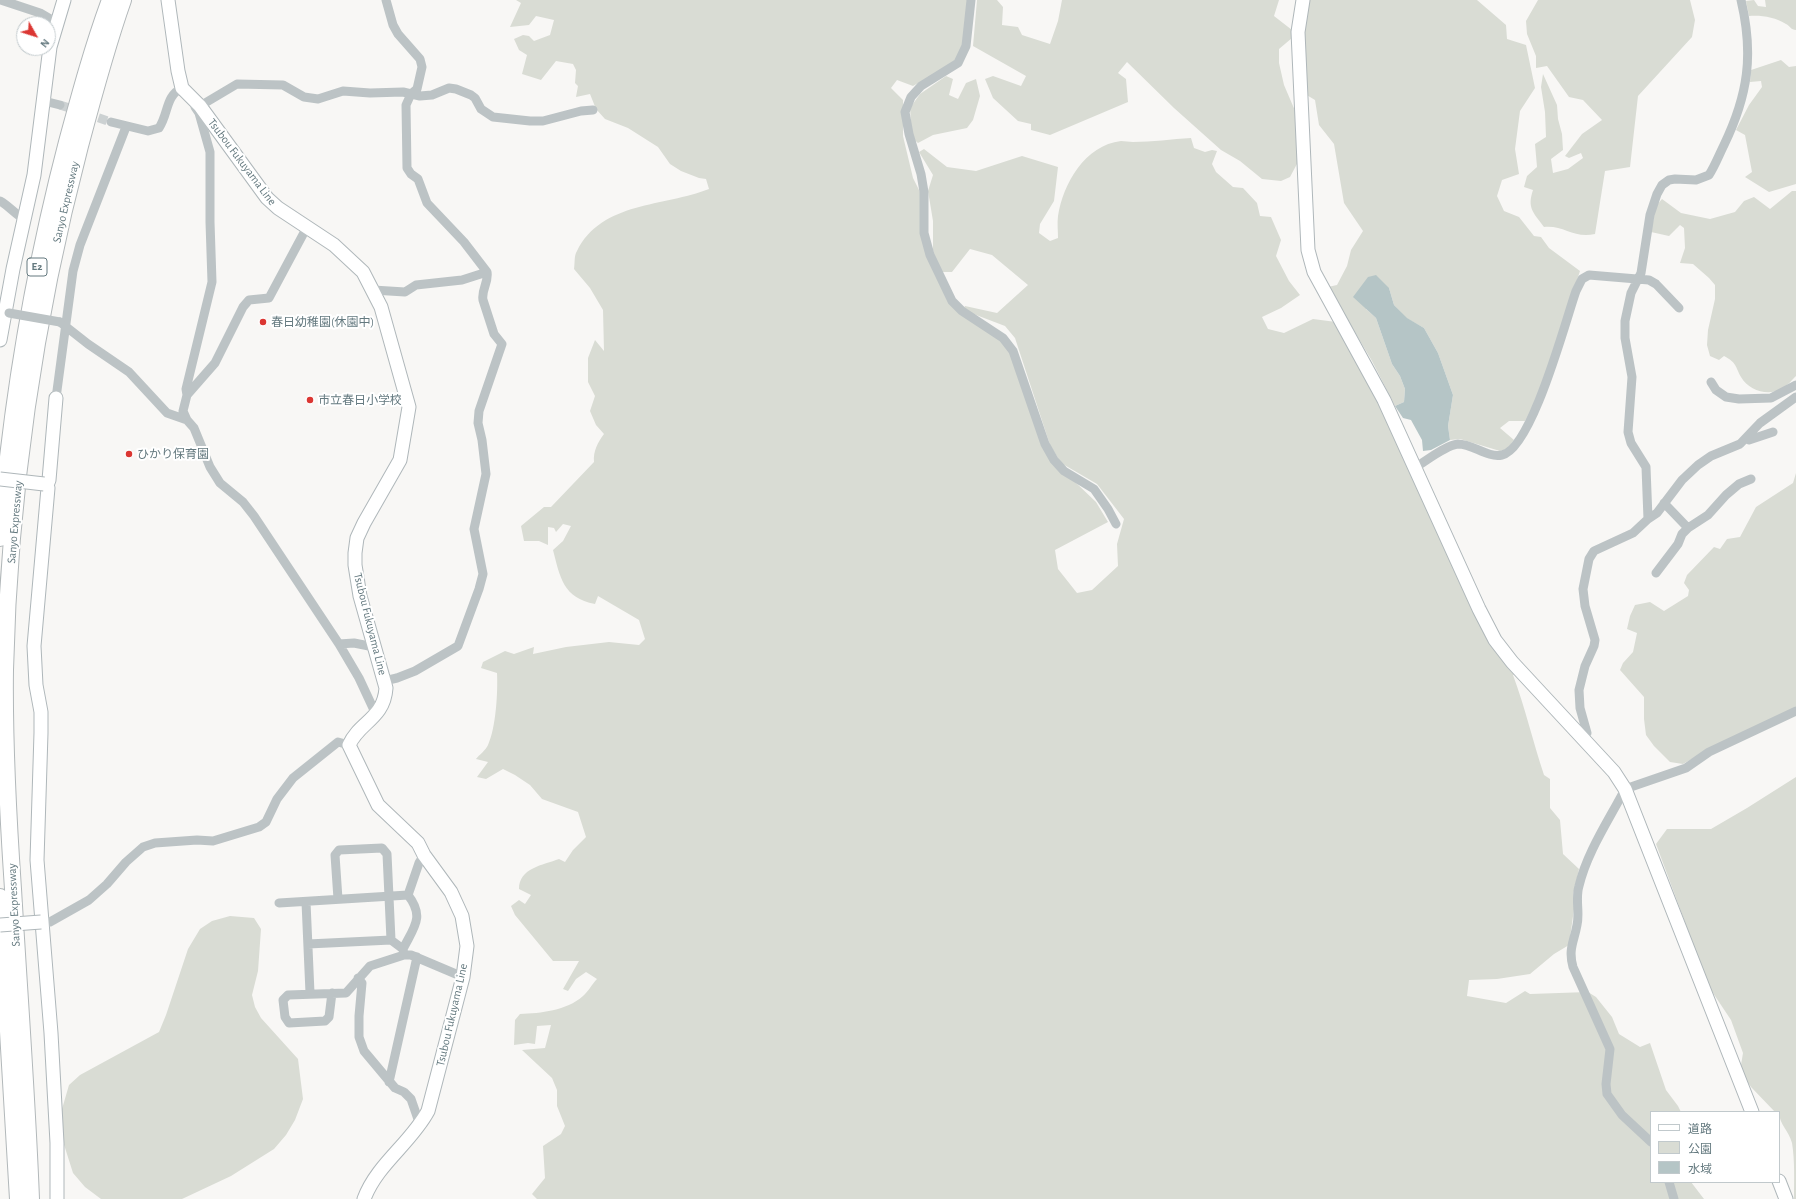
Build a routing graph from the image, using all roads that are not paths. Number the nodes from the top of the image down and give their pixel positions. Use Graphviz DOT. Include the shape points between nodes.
graph roads {
  1 [pos="64,0"];
  2 [pos="168,0"];
  3 [pos="386,0"];
  4 [pos="971,0"];
  5 [pos="1303,0"];
  6 [pos="1741,0"];
  7 [pos="6,1"];
  8 [pos="115,3"];
  9 [pos="57,23"];
  10 [pos="411,94"];
  11 [pos="191,97"];
  12 [pos="44,101"];
  13 [pos="60,105"];
  14 [pos="593,110"];
  15 [pos="111,122"];
  16 [pos="126,127"];
  17 [pos="0,201"];
  18 [pos="24,219"];
  19 [pos="307,227"];
  20 [pos="487,272"];
  21 [pos="1638,279"];
  22 [pos="373,290"];
  23 [pos="1679,308"];
  24 [pos="7,313"];
  25 [pos="62,324"];
  26 [pos="0,340"];
  27 [pos="1711,382"];
  28 [pos="1796,385"];
  29 [pos="187,394"];
  30 [pos="56,398"];
  31 [pos="1796,398"];
  32 [pos="187,420"];
  33 [pos="1773,432"];
  34 [pos="1747,437"];
  35 [pos="1416,467"];
  36 [pos="0,479"];
  37 [pos="1750,479"];
  38 [pos="46,484"];
  39 [pos="1664,503"];
  40 [pos="1648,519"];
  41 [pos="1116,524"];
  42 [pos="1688,528"];
  43 [pos="0,538"];
  44 [pos="1656,573"];
  45 [pos="340,644"];
  46 [pos="374,647"];
  47 [pos="384,681"];
  48 [pos="1796,711"];
  49 [pos="378,712"];
  50 [pos="1583,737"];
  51 [pos="349,745"];
  52 [pos="1625,790"];
  53 [pos="424,855"];
  54 [pos="408,895"];
  55 [pos="0,897"];
  56 [pos="390,897"];
  57 [pos="338,899"];
  58 [pos="306,902"];
  59 [pos="279,903"];
  60 [pos="41,922"];
  61 [pos="0,925"];
  62 [pos="391,940"];
  63 [pos="308,944"];
  64 [pos="404,952"];
  65 [pos="417,958"];
  66 [pos="463,977"];
  67 [pos="358,978"];
  68 [pos="310,993"];
  69 [pos="332,993"];
  70 [pos="389,1082"];
  71 [pos="1752,1111"];
  72 [pos="420,1125"];
  73 [pos="1650,1141"];
  74 [pos="22,1149"];
  75 [pos="1669,1183"];
  76 [pos="1780,1183"];
  77 [pos="18,1199"];
  78 [pos="31,1199"];
  79 [pos="57,1199"];
  80 [pos="364,1199"];
  81 [pos="1674,1199"];
  82 [pos="1786,1199"];
  1 -- 9 [label="street"];
  2 -- 11 [label="street, Tsubou Fukuyama Line" via="178,71"];
  3 -- 10 [label="street" via="398,34 420,59 422,67 417,89"];
  4 -- 41 [label="street" via="966,46 958,63 921,86 911,97 905,112 921,174 924,192 924,233 930,256 952,301 962,311 1002,338 1013,351 1045,444 1054,460 1064,471 1094,489"];
  5 -- 35 [label="street" via="1298,32 1308,250 1314,272 1384,400"];
  6 -- 21 [label="street" via="1746,20 1748,71 1743,97 1731,131 1708,175 1696,180 1669,180 1662,185 1650,215"];
  7 -- 9 [label="street" via="40,13"];
  8 -- 43 [label="highway, Sanyo Expressway / E2" via="74,116 56,183 17,384"];
  8 -- 74 [label="highway, Sanyo Expressway / E2" via="42,310 16,497 5,670 7,804"];
  9 -- 12 [label="street" via="50,47"];
  10 -- 11 [label="street" via="343,91 312,99 283,85 237,84"];
  10 -- 14 [label="street" via="432,95 449,88 456,89 475,98 481,109 493,117 530,121 543,121"];
  10 -- 20 [label="street" via="406,105 407,168 418,179 427,203 464,242"];
  11 -- 16 [label="street" via="175,92 171,96 159,128 148,131"];
  11 -- 19 [label="street, Tsubou Fukuyama Line" via="267,198"];
  11 -- 29 [label="street" via="199,113 210,152 212,282 191,366"];
  12 -- 13 [label="street"];
  12 -- 18 [label="street" via="34,175"];
  15 -- 16 [label="street"];
  16 -- 25 [label="street" via="80,245"];
  17 -- 18 [label="street"];
  18 -- 24 [label="street"];
  19 -- 22 [label="street, Tsubou Fukuyama Line" via="350,259 363,272"];
  19 -- 29 [label="street" via="269,298 249,300 243,307 215,362"];
  20 -- 22 [label="street" via="462,280 416,285 405,292"];
  20 -- 47 [label="street" via="488,278 482,300 494,334 502,344 479,410 478,423 486,474 474,529 483,574 481,584 458,646 415,671"];
  21 -- 23 [label="street" via="1656,284"];
  21 -- 35 [label="street" via="1589,275 1582,278 1534,414 1511,449 1504,455 1494,455 1460,444 1452,445"];
  21 -- 40 [label="street" via="1631,293 1625,322 1625,338 1632,377 1628,432 1631,443 1646,467"];
  22 -- 46 [label="street, Tsubou Fukuyama Line" via="381,308 408,407 400,460 364,523 355,553 360,596"];
  24 -- 25 [label="street, bridge"];
  24 -- 26 [label="street"];
  25 -- 30 [label="street"];
  25 -- 32 [label="street" via="129,372 167,413"];
  27 -- 28 [label="street" via="1716,390 1726,397 1739,399 1771,398"];
  29 -- 32 [label="street" via="183,412"];
  30 -- 38 [label="street" via="49,480"];
  31 -- 34 [label="street" via="1760,423"];
  32 -- 45 [label="street" via="194,428 210,467 220,483 243,502 254,516"];
  33 -- 34 [label="street" via="1749,440"];
  34 -- 39 [label="street" via="1740,444 1711,456 1698,465"];
  35 -- 50 [label="street" via="1495,640 1512,662"];
  36 -- 38 [label="street, bridge"];
  37 -- 42 [label="street" via="1726,495 1708,516"];
  38 -- 60 [label="street" via="48,488 34,646 36,685 41,712 36,860"];
  39 -- 40 [label="street" via="1657,513"];
  39 -- 42 [label="street"];
  40 -- 50 [label="street" via="1633,533 1594,551 1589,559 1583,589 1595,640 1579,690 1580,708 1587,733"];
  42 -- 44 [label="street"];
  45 -- 46 [label="street" via="354,643"];
  45 -- 49 [label="street" via="373,708"];
  46 -- 47 [label="street, Tsubou Fukuyama Line"];
  47 -- 49 [label="street, Tsubou Fukuyama Line" via="385,695"];
  48 -- 52 [label="street" via="1709,752 1686,768"];
  49 -- 51 [label="street, Tsubou Fukuyama Line" via="356,734"];
  50 -- 52 [label="street" via="1614,772"];
  51 -- 53 [label="street, Tsubou Fukuyama Line" via="378,805 418,843"];
  51 -- 60 [label="street" via="338,742 293,778 277,799 266,822 259,827 213,841 196,840 143,847 89,900 50,922"];
  52 -- 71 [label="street"];
  52 -- 73 [label="street" via="1589,857 1579,885 1576,896 1577,924 1570,956 1610,1049 1607,1094 1622,1116"];
  53 -- 54 [label="street"];
  53 -- 66 [label="street, Tsubou Fukuyama Line" via="451,892 462,916 467,946"];
  54 -- 56 [label="street"];
  54 -- 64 [label="street" via="415,904 418,917"];
  55 -- 74 [label="highway, Sanyo Expressway / E2"];
  56 -- 57 [label="street"];
  56 -- 57 [label="street" via="387,854 382,848 339,850 335,855"];
  56 -- 62 [label="street"];
  57 -- 58 [label="street"];
  58 -- 59 [label="street"];
  58 -- 63 [label="street"];
  60 -- 61 [label="street, bridge"];
  60 -- 79 [label="street" via="51,1033 57,1143"];
  62 -- 63 [label="street"];
  62 -- 64 [label="street"];
  63 -- 68 [label="street"];
  64 -- 65 [label="street"];
  64 -- 67 [label="street" via="370,966"];
  65 -- 66 [label="street"];
  65 -- 70 [label="street"];
  66 -- 72 [label="street, Tsubou Fukuyama Line" via="434,1091 428,1111"];
  67 -- 69 [label="street" via="346,993"];
  67 -- 70 [label="street" via="362,983 359,1016 364,1051"];
  68 -- 69 [label="street"];
  68 -- 69 [label="street" via="288,995 284,1000 285,1017 289,1023 324,1021 329,1017"];
  70 -- 72 [label="street" via="411,1098"];
  72 -- 80 [label="street, Tsubou Fukuyama Line" via="379,1171"];
  74 -- 77 [label="highway, Sanyo Expressway / E2" via="16,1164"];
  74 -- 78 [label="highway, Sanyo Expressway / E2" via="30,1173"];
  75 -- 81 [label="street"];
  76 -- 82 [label="street"];
}
